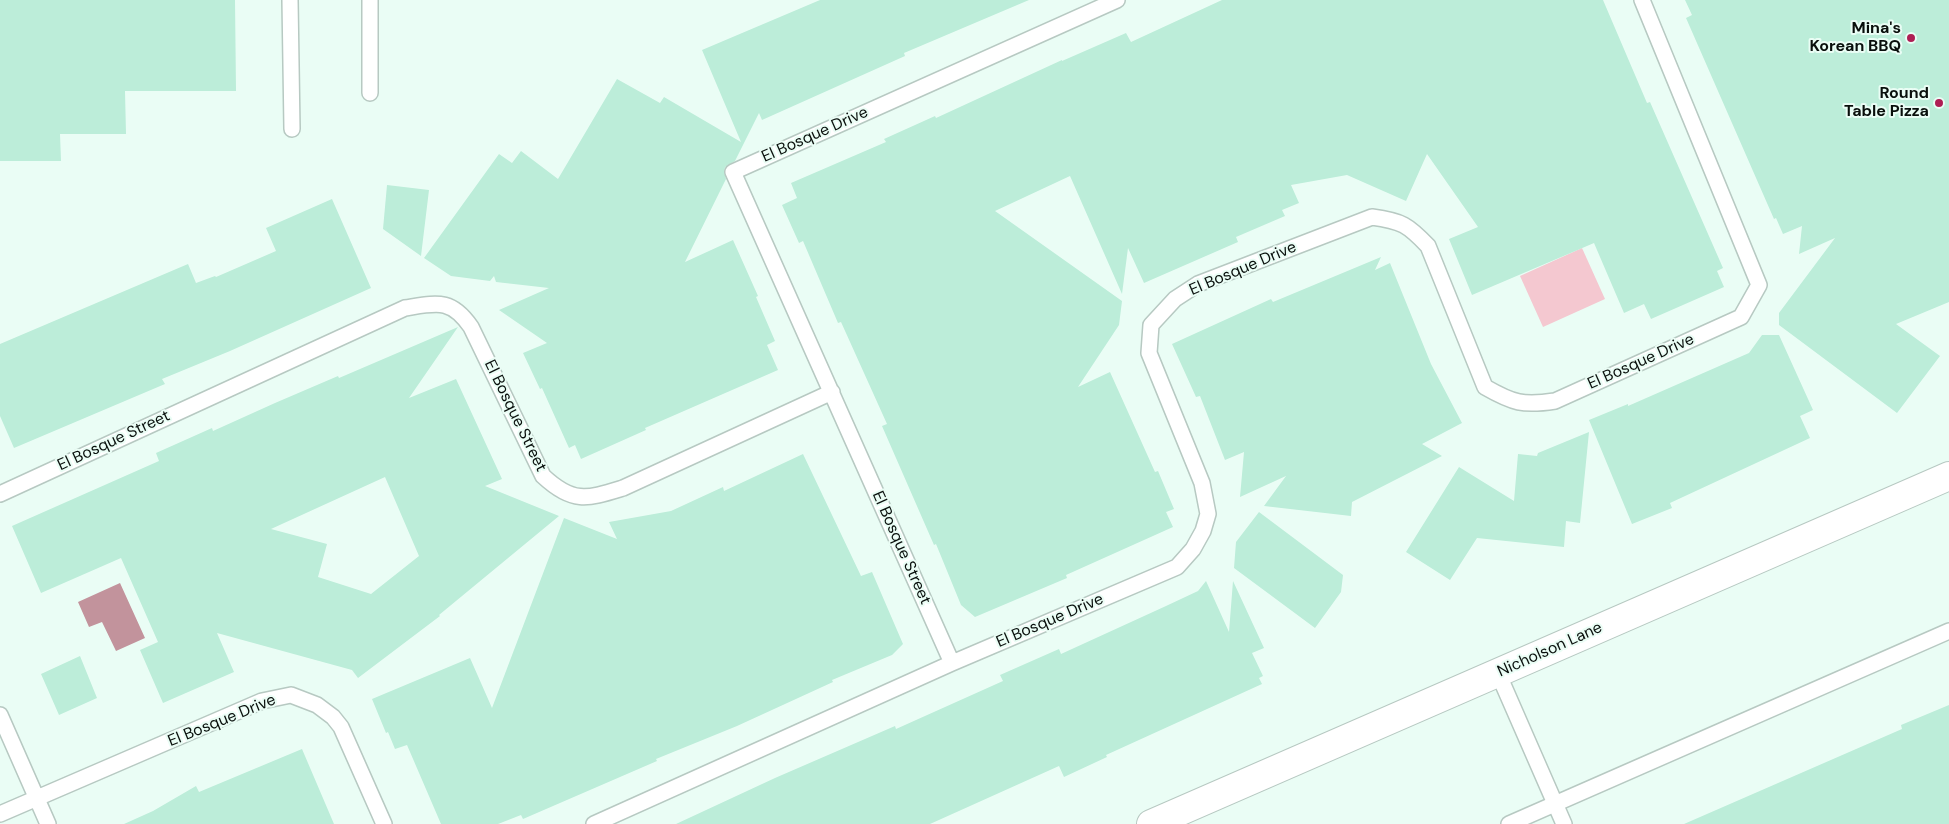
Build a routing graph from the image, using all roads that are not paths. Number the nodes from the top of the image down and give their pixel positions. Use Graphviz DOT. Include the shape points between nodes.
graph roads {
  1 [pos="290,0"];
  2 [pos="370,0"];
  3 [pos="1116,0"];
  4 [pos="1642,0"];
  5 [pos="370,92"];
  6 [pos="292,129"];
  7 [pos="832,392"];
  8 [pos="1949,476"];
  9 [pos="0,494"];
  10 [pos="1949,632"];
  11 [pos="952,663"];
  12 [pos="1498,673"];
  13 [pos="0,715"];
  14 [pos="36,798"];
  15 [pos="1556,804"];
  16 [pos="0,814"];
  17 [pos="48,824"];
  18 [pos="384,824"];
  19 [pos="594,824"];
  20 [pos="1151,824"];
  21 [pos="1509,824"];
  22 [pos="1564,824"];
  1 -- 6 [label="lane"];
  2 -- 5 [label="lane"];
  3 -- 7 [label="lane, El Bosque Drive" via="733,172"];
  4 -- 11 [label="lane, El Bosque Drive" via="1759,285 1741,317 1555,401 1532,404 1506,399 1485,387 1428,246 1411,228 1391,220 1372,217 1198,284 1175,299 1152,325 1149,353 1202,483 1208,514 1193,549 1177,567"];
  7 -- 9 [label="lane, El Bosque Street" via="623,488 591,498 573,496 555,488 543,476 464,316 451,306 428,304 405,308"];
  7 -- 11 [label="lane, El Bosque Street"];
  8 -- 12 [label="street, Nicholson Lane"];
  10 -- 15 [label="lane"];
  11 -- 19 [label="lane, El Bosque Drive"];
  12 -- 15 [label="lane"];
  12 -- 20 [label="street, Nicholson Lane"];
  13 -- 14 [label="lane"];
  14 -- 16 [label="lane, El Bosque Drive"];
  14 -- 17 [label="lane"];
  14 -- 18 [label="lane, El Bosque Drive" via="262,701 291,695 317,705 341,727"];
  15 -- 21 [label="lane"];
  15 -- 22 [label="lane"];
}
